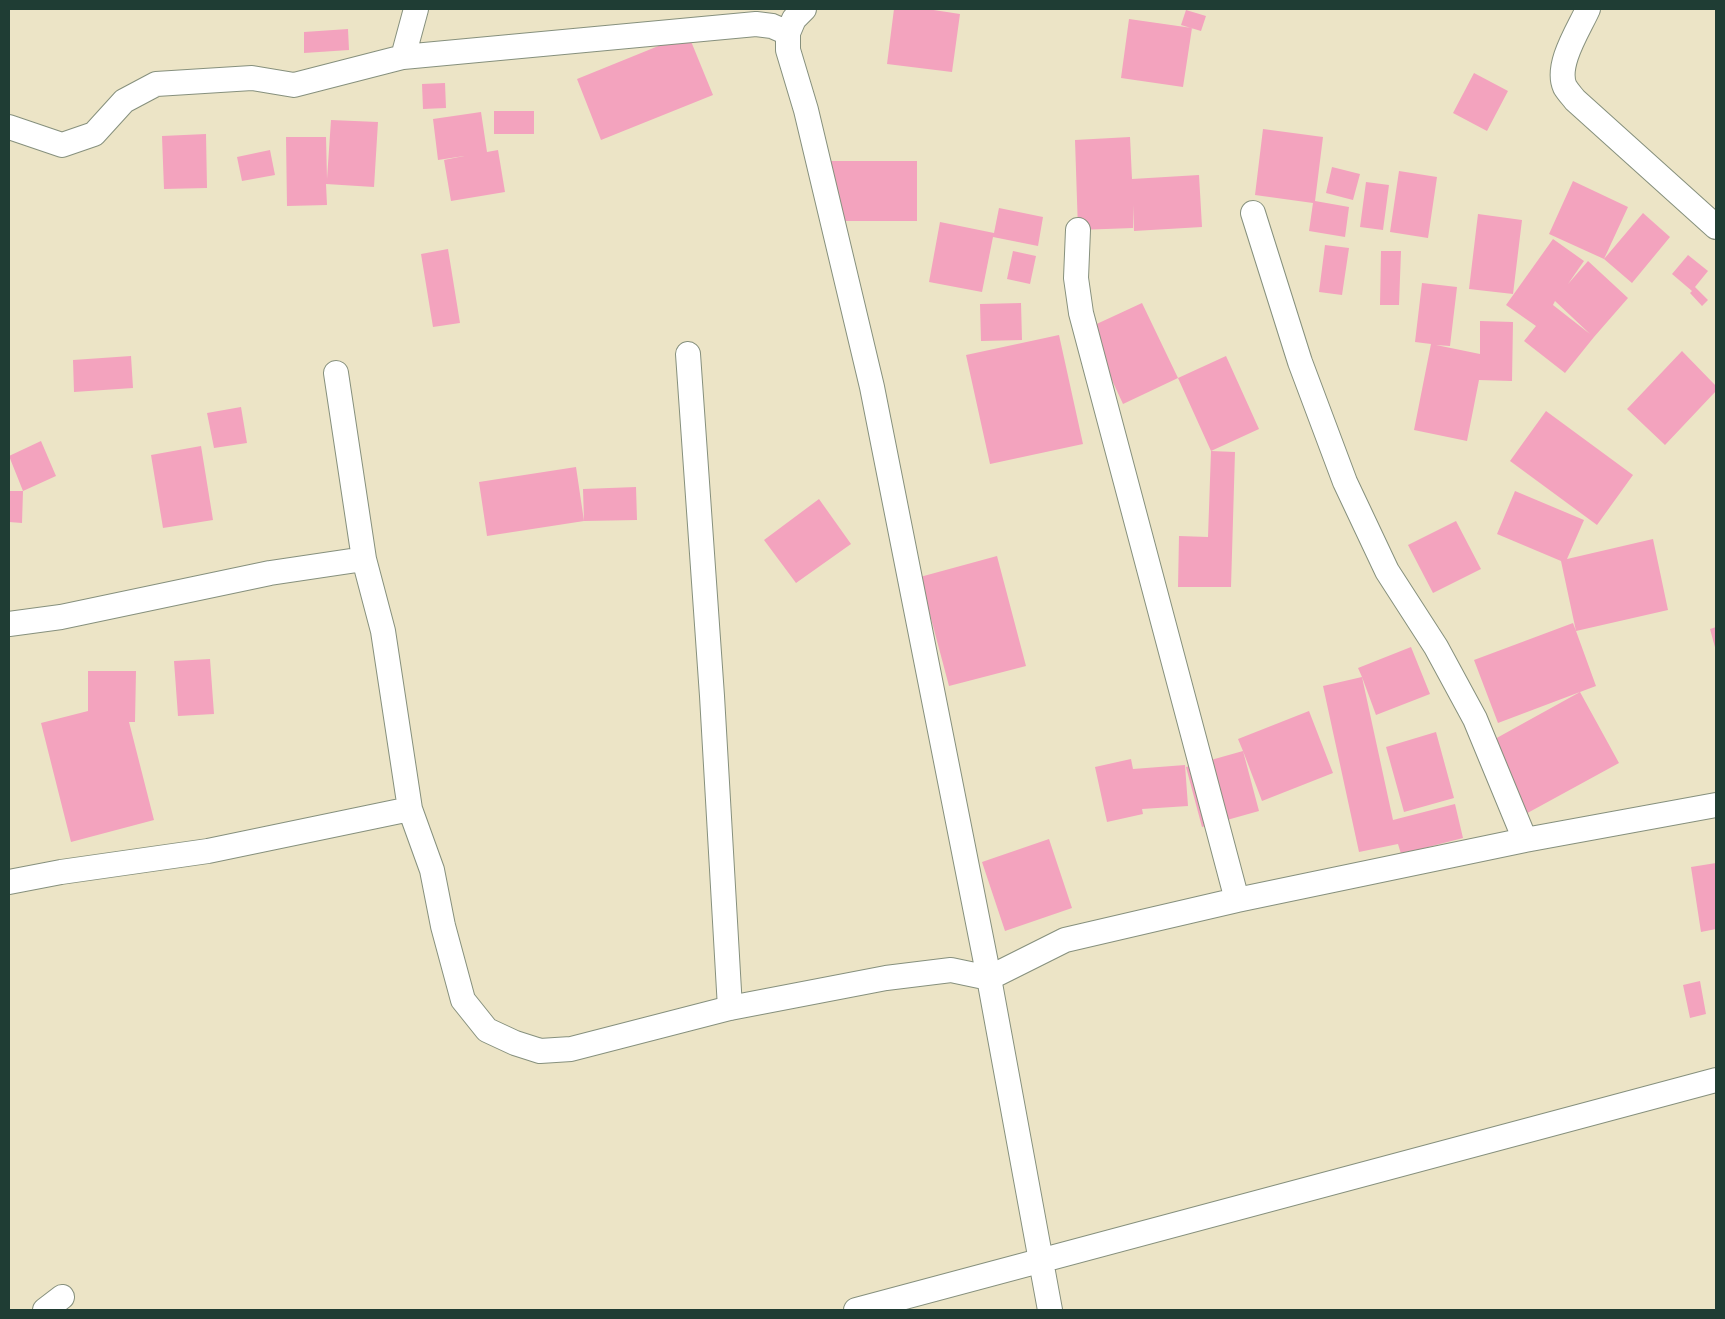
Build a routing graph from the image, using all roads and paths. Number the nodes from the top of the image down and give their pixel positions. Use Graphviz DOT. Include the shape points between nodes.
graph roads {
  1 [pos="416,9"];
  2 [pos="804,9"];
  3 [pos="1588,9"];
  4 [pos="788,33"];
  5 [pos="403,57"];
  6 [pos="9,127"];
  7 [pos="1253,214"];
  8 [pos="1716,227"];
  9 [pos="1078,230"];
  10 [pos="688,354"];
  11 [pos="336,373"];
  12 [pos="364,559"];
  13 [pos="9,624"];
  14 [pos="1716,805"];
  15 [pos="410,809"];
  16 [pos="1525,840"];
  17 [pos="9,882"];
  18 [pos="1237,900"];
  19 [pos="989,978"];
  20 [pos="730,1008"];
  21 [pos="1716,1080"];
  22 [pos="1041,1261"];
  23 [pos="856,1310"];
  24 [pos="1050,1310"];
  1 -- 5 [label="street"];
  2 -- 4 [label="street" via="794,19"];
  3 -- 8 [label="street" via="1566,55 1562,72 1565,87 1575,100"];
  4 -- 5 [label="street" via="756,24"];
  4 -- 19 [label="street" via="788,50 806,110 872,387"];
  5 -- 6 [label="street" via="294,86 252,78 156,84 124,101 94,134 62,145"];
  7 -- 16 [label="street" via="1300,362 1345,482 1386,571 1436,647 1475,719"];
  9 -- 18 [label="street" via="1076,278 1081,313"];
  10 -- 20 [label="street" via="712,686"];
  11 -- 12 [label="street"];
  12 -- 13 [label="street" via="270,573 61,617"];
  12 -- 15 [label="street" via="382,631"];
  14 -- 16 [label="street"];
  15 -- 17 [label="street" via="208,851"];
  15 -- 20 [label="street" via="432,870 463,1000 487,1030 540,1051 571,1049"];
  16 -- 18 [label="street"];
  18 -- 19 [label="street" via="1065,940"];
  19 -- 20 [label="street" via="951,970 935,971"];
  19 -- 22 [label="street"];
  21 -- 22 [label="street"];
  22 -- 23 [label="street"];
  22 -- 24 [label="street"];
}
